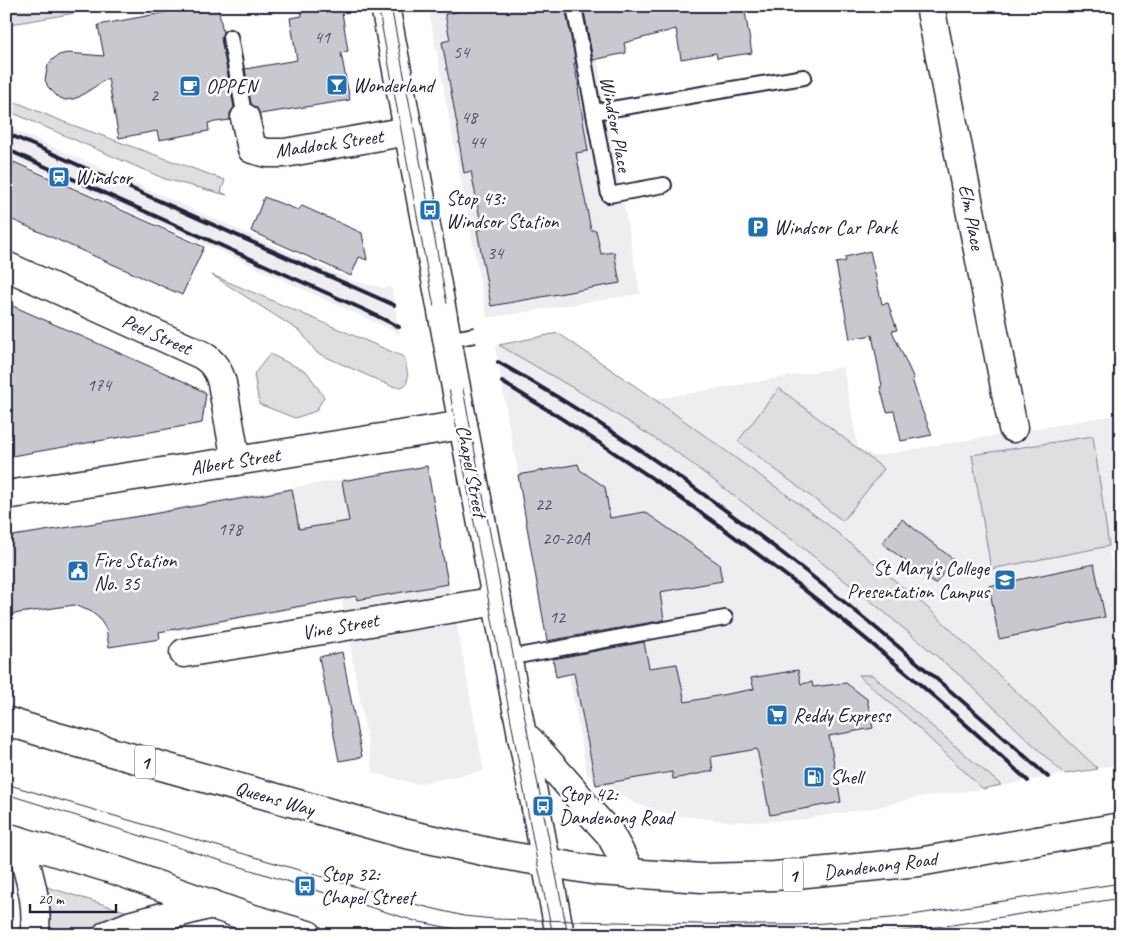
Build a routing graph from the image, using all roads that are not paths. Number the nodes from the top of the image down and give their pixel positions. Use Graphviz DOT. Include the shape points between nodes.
graph roads {
  1 [pos="385,6"];
  2 [pos="574,6"];
  3 [pos="930,6"];
  4 [pos="230,37"];
  5 [pos="804,77"];
  6 [pos="594,112"];
  7 [pos="245,118"];
  8 [pos="408,131"];
  9 [pos="664,185"];
  10 [pos="6,266"];
  11 [pos="445,328"];
  12 [pos="476,335"];
  13 [pos="463,425"];
  14 [pos="1013,428"];
  15 [pos="236,461"];
  16 [pos="6,495"];
  17 [pos="497,601"];
  18 [pos="725,618"];
  19 [pos="184,653"];
  20 [pos="507,658"];
  21 [pos="6,721"];
  22 [pos="522,738"];
  23 [pos="1121,827"];
  24 [pos="13,839"];
  25 [pos="547,863"];
  26 [pos="632,875"];
  27 [pos="212,904"];
  28 [pos="34,935"];
  29 [pos="107,935"];
  30 [pos="308,935"];
  31 [pos="560,935"];
  1 -- 8 [label="main road, Chapel Street"];
  2 -- 6 [label="lane, Windsor Place"];
  3 -- 14 [label="main road, Elm Place"];
  4 -- 7 [label="lane"];
  5 -- 6 [label="lane"];
  6 -- 9 [label="lane, Windsor Place" via="609,195"];
  7 -- 8 [label="main road, Maddock Street" via="252,149 267,153 285,153"];
  8 -- 11 [label="main road, Chapel Street"];
  10 -- 15 [label="main road, Peel Street" via="210,360 220,374"];
  11 -- 12 [label="lane, bridge"];
  11 -- 13 [label="main road, Chapel Street, bridge"];
  13 -- 15 [label="main road, Albert Street"];
  13 -- 17 [label="main road, Chapel Street"];
  15 -- 16 [label="main road, Albert Street"];
  17 -- 19 [label="main road, Vine Street"];
  17 -- 20 [label="main road, Chapel Street"];
  18 -- 20 [label="lane"];
  20 -- 22 [label="main road, Chapel Street"];
  21 -- 25 [label="main road, Queens Way / 1" via="402,833"];
  22 -- 25 [label="main road, Chapel Street"];
  22 -- 26 [label="main road" via="529,740 610,834"];
  23 -- 26 [label="main road, Dandenong Road / 1, bridge" via="919,862 775,876 702,878"];
  24 -- 27 [label="main road"];
  24 -- 28 [label="main road" via="34,897"];
  25 -- 26 [label="main road, Dandenong Road / 1"];
  25 -- 31 [label="main road, Chapel Street"];
  27 -- 29 [label="main road" via="132,925"];
  27 -- 30 [label="main road"];
}
